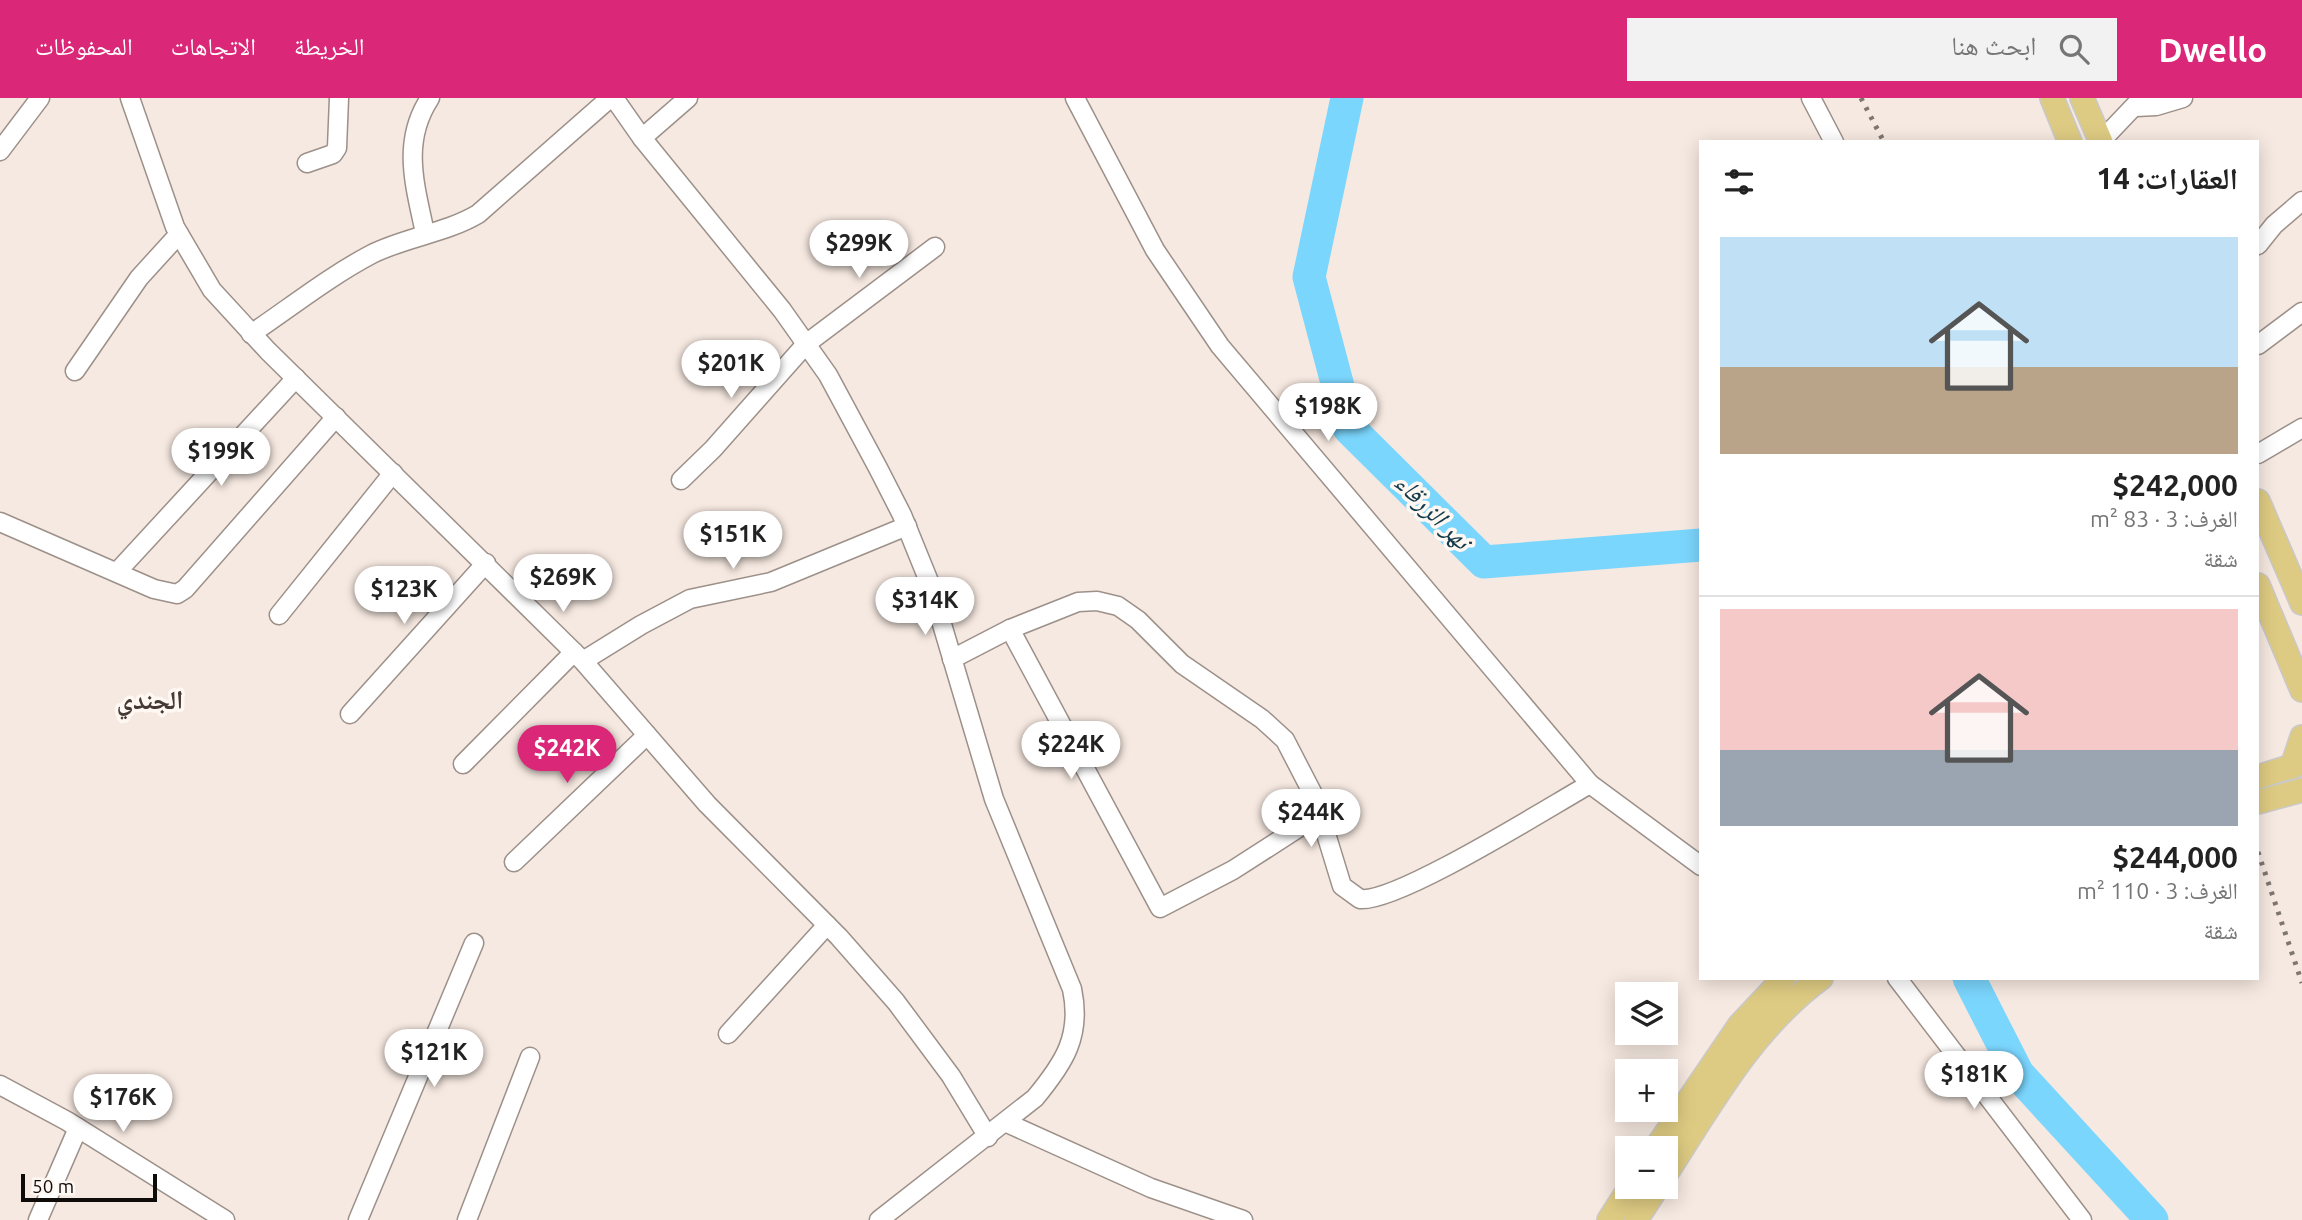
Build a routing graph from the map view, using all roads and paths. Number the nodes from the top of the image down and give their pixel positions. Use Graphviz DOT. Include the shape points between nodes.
graph roads {
  1 [pos="40,98"];
  2 [pos="130,98"];
  3 [pos="340,98"];
  4 [pos="430,98"];
  5 [pos="612,98"];
  6 [pos="688,98"];
  7 [pos="1075,98"];
  8 [pos="1811,98"];
  9 [pos="2052,98"];
  10 [pos="2082,98"];
  11 [pos="2183,98"];
  12 [pos="2139,102"];
  13 [pos="642,138"];
  14 [pos="1833,140"];
  15 [pos="2069,140"];
  16 [pos="2101,140"];
  17 [pos="2102,140"];
  18 [pos="1,149"];
  19 [pos="307,163"];
  20 [pos="2302,201"];
  21 [pos="425,233"];
  22 [pos="179,234"];
  23 [pos="2259,244"];
  24 [pos="935,247"];
  25 [pos="2302,312"];
  26 [pos="251,334"];
  27 [pos="806,344"];
  28 [pos="2259,344"];
  29 [pos="75,371"];
  30 [pos="296,378"];
  31 [pos="336,417"];
  32 [pos="2302,428"];
  33 [pos="2259,453"];
  34 [pos="393,473"];
  35 [pos="681,480"];
  36 [pos="2259,503"];
  37 [pos="0,522"];
  38 [pos="907,526"];
  39 [pos="486,563"];
  40 [pos="117,572"];
  41 [pos="2259,587"];
  42 [pos="2302,603"];
  43 [pos="279,615"];
  44 [pos="1010,629"];
  45 [pos="578,656"];
  46 [pos="952,659"];
  47 [pos="2302,690"];
  48 [pos="350,714"];
  49 [pos="646,736"];
  50 [pos="2302,737"];
  51 [pos="463,764"];
  52 [pos="2297,765"];
  53 [pos="2259,777"];
  54 [pos="1590,784"];
  55 [pos="2299,793"];
  56 [pos="2259,802"];
  57 [pos="1320,814"];
  58 [pos="514,862"];
  59 [pos="1699,865"];
  60 [pos="827,925"];
  61 [pos="474,943"];
  62 [pos="1782,980"];
  63 [pos="1819,980"];
  64 [pos="1899,980"];
  65 [pos="728,1034"];
  66 [pos="530,1057"];
  67 [pos="0,1085"];
  68 [pos="1007,1123"];
  69 [pos="78,1128"];
  70 [pos="1664,1136"];
  71 [pos="988,1137"];
  72 [pos="1678,1156"];
  73 [pos="1623,1199"];
  74 [pos="1650,1199"];
  75 [pos="203,1214"];
  76 [pos="38,1220"];
  77 [pos="225,1220"];
  78 [pos="358,1220"];
  79 [pos="467,1220"];
  80 [pos="879,1220"];
  81 [pos="1243,1220"];
  82 [pos="1609,1220"];
  83 [pos="1636,1220"];
  84 [pos="2082,1220"];
  1 -- 18 [label="street"];
  2 -- 22 [label="street"];
  3 -- 19 [label="street" via="337,148 333,154"];
  4 -- 21 [label="street" via="416,122 411,161"];
  5 -- 13 [label="street"];
  5 -- 21 [label="street" via="478,214"];
  6 -- 13 [label="street"];
  7 -- 54 [label="street" via="1166,268 1220,346"];
  8 -- 14 [label="street"];
  9 -- 15 [label="main road"];
  10 -- 16 [label="main road"];
  11 -- 12 [label="street"];
  12 -- 17 [label="street"];
  13 -- 27 [label="street"];
  20 -- 23 [label="street"];
  21 -- 26 [label="street" via="372,254"];
  22 -- 26 [label="street" via="212,290"];
  22 -- 29 [label="street" via="139,278"];
  24 -- 27 [label="street"];
  25 -- 28 [label="street"];
  26 -- 30 [label="street"];
  27 -- 35 [label="street"];
  27 -- 38 [label="street" via="854,422"];
  30 -- 31 [label="street"];
  30 -- 40 [label="street"];
  31 -- 34 [label="street"];
  31 -- 40 [label="street" via="186,589 167,594"];
  32 -- 33 [label="street"];
  34 -- 39 [label="street"];
  34 -- 43 [label="street"];
  36 -- 42 [label="main road"];
  37 -- 40 [label="street"];
  38 -- 45 [label="street" via="771,582 690,599"];
  38 -- 46 [label="street"];
  39 -- 45 [label="street"];
  39 -- 48 [label="street"];
  41 -- 47 [label="main road"];
  44 -- 46 [label="street"];
  44 -- 57 [label="street" via="1077,602 1118,606 1203,681 1275,728 1302,770"];
  44 -- 57 [label="street" via="1160,908 1233,870"];
  45 -- 49 [label="street"];
  45 -- 51 [label="street"];
  46 -- 68 [label="street" via="994,799 1067,974 1077,1012 1076,1030 1054,1075"];
  49 -- 58 [label="street"];
  49 -- 60 [label="street"];
  50 -- 52 [label="main road"];
  52 -- 53 [label="main road"];
  54 -- 57 [label="street" via="1474,850 1386,895 1367,900 1342,886"];
  54 -- 59 [label="street"];
  55 -- 56 [label="main road"];
  60 -- 65 [label="street"];
  60 -- 71 [label="street" via="896,1002 951,1076"];
  61 -- 78 [label="street"];
  62 -- 70 [label="main road" via="1739,1026"];
  63 -- 72 [label="main road" via="1775,1017 1751,1045"];
  64 -- 84 [label="street"];
  66 -- 79 [label="street"];
  67 -- 69 [label="street"];
  68 -- 71 [label="street"];
  68 -- 81 [label="street" via="1152,1188"];
  69 -- 75 [label="street"];
  69 -- 76 [label="street"];
  71 -- 80 [label="street"];
  73 -- 82 [label="main road"];
  74 -- 83 [label="main road"];
  75 -- 77 [label="street"];
}
